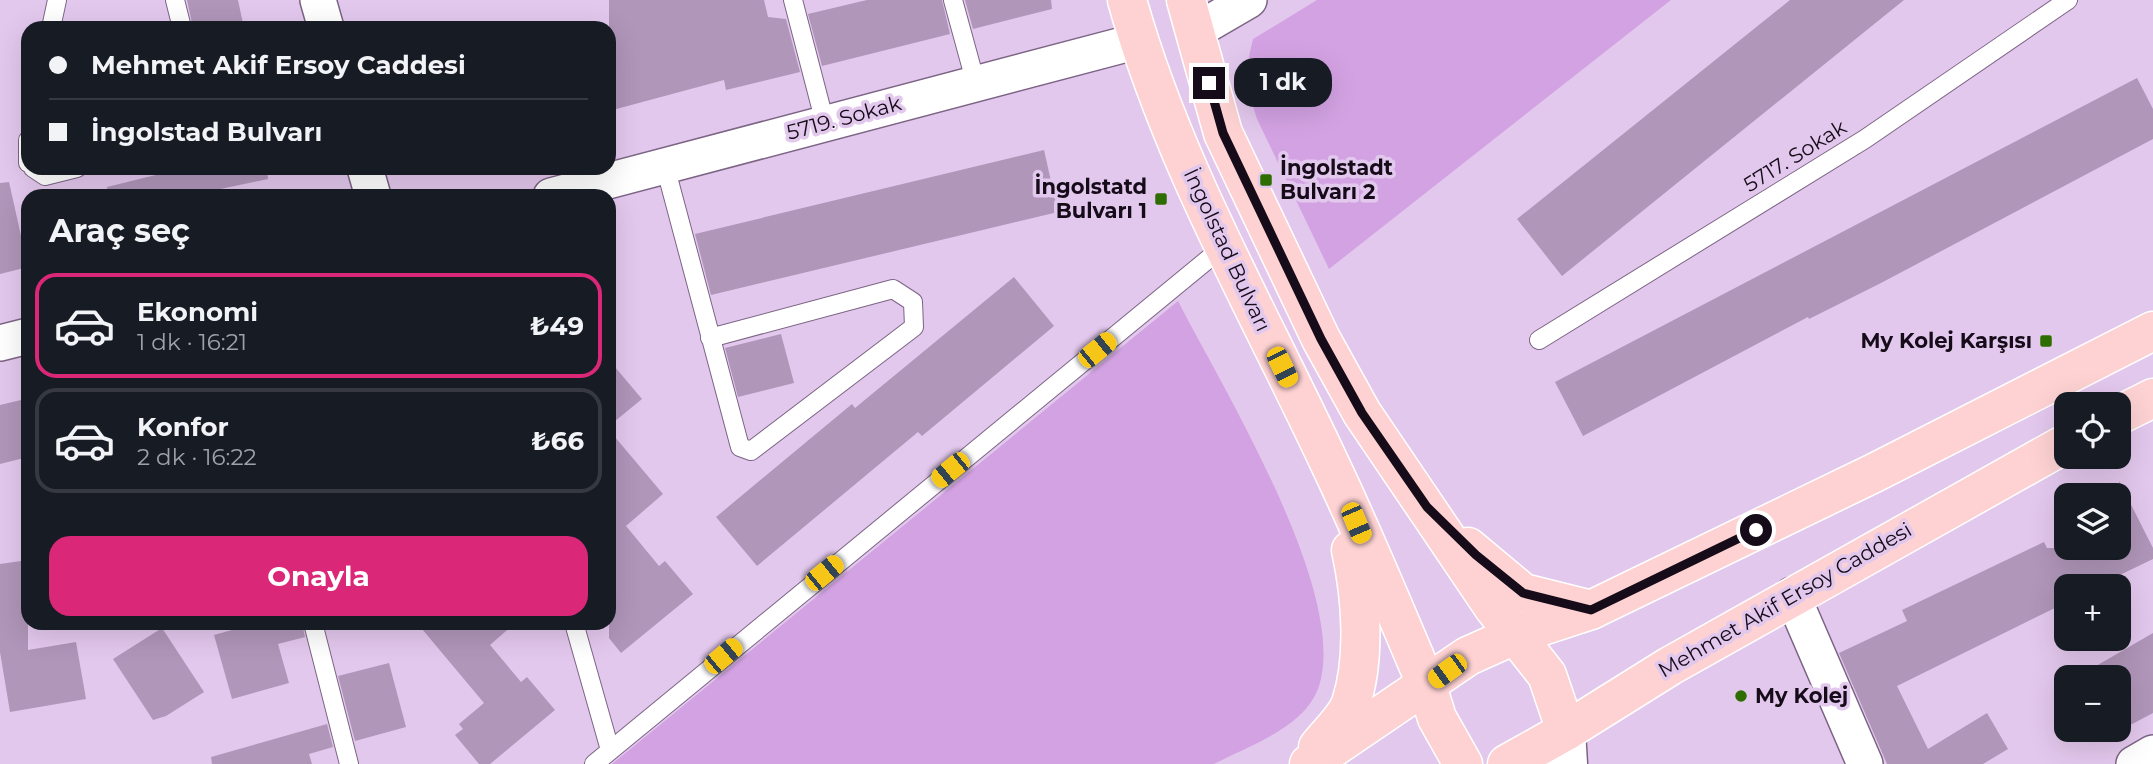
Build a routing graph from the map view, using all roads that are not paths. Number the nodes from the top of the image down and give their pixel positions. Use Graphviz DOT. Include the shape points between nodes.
graph roads {
  1 [pos="57,0"];
  2 [pos="176,0"];
  3 [pos="318,0"];
  4 [pos="793,0"];
  5 [pos="953,0"];
  6 [pos="1127,0"];
  7 [pos="1249,0"];
  8 [pos="2068,0"];
  9 [pos="1190,16"];
  10 [pos="52,21"];
  11 [pos="180,21"];
  12 [pos="324,21"];
  13 [pos="1138,41"];
  14 [pos="976,84"];
  15 [pos="825,123"];
  16 [pos="665,166"];
  17 [pos="578,189"];
  18 [pos="1223,247"];
  19 [pos="2153,331"];
  20 [pos="21,338"];
  21 [pos="710,338"];
  22 [pos="1539,341"];
  23 [pos="0,344"];
  24 [pos="2153,398"];
  25 [pos="2131,409"];
  26 [pos="2054,450"];
  27 [pos="1330,463"];
  28 [pos="1427,507"];
  29 [pos="1792,595"];
  30 [pos="1591,610"];
  31 [pos="315,630"];
  32 [pos="576,630"];
  33 [pos="1515,635"];
  34 [pos="1427,686"];
  35 [pos="1567,748"];
  36 [pos="610,750"];
  37 [pos="2153,753"];
  38 [pos="349,764"];
  39 [pos="594,764"];
  40 [pos="1307,764"];
  41 [pos="1463,764"];
  42 [pos="1507,764"];
  43 [pos="1865,764"];
  44 [pos="2134,764"];
  1 -- 10 [label="lane"];
  2 -- 11 [label="lane"];
  3 -- 12 [label="street"];
  4 -- 15 [label="lane"];
  5 -- 14 [label="lane"];
  6 -- 13 [label="main road, İngolstad Bulvarı"];
  7 -- 9 [label="street"];
  8 -- 22 [label="lane, 5717. Sokak" via="1865,139"];
  9 -- 28 [label="main road" via="1223,133 1321,339 1362,413"];
  13 -- 14 [label="street, 5719. Sokak"];
  13 -- 18 [label="main road, İngolstad Bulvarı"];
  14 -- 15 [label="street, 5719. Sokak"];
  15 -- 16 [label="street, 5719. Sokak"];
  16 -- 17 [label="street, 5719. Sokak"];
  16 -- 21 [label="lane"];
  18 -- 27 [label="main road, İngolstad Bulvarı"];
  18 -- 36 [label="lane"];
  19 -- 30 [label="main road"];
  20 -- 23 [label="street"];
  21 -- 21 [label="lane" via="893,289 913,302 915,312 914,327 751,451 740,447"];
  24 -- 25 [label="main road"];
  26 -- 29 [label="main road, Mehmet Akif Ersoy Caddesi"];
  27 -- 34 [label="main road, İngolstad Bulvarı"];
  27 -- 40 [label="main road" via="1360,590 1360,639 1350,704"];
  28 -- 30 [label="main road" via="1523,593"];
  28 -- 33 [label="main road"];
  29 -- 35 [label="main road, Mehmet Akif Ersoy Caddesi" via="1670,666"];
  29 -- 43 [label="street"];
  30 -- 33 [label="main road"];
  31 -- 38 [label="lane"];
  32 -- 36 [label="lane"];
  33 -- 34 [label="main road" via="1468,656"];
  33 -- 35 [label="main road" via="1547,675"];
  34 -- 40 [label="main road"];
  34 -- 41 [label="main road, İngolstad Bulvarı" via="1437,718"];
  35 -- 42 [label="main road, Mehmet Akif Ersoy Caddesi"];
  36 -- 39 [label="lane"];
  37 -- 44 [label="street"];
}
